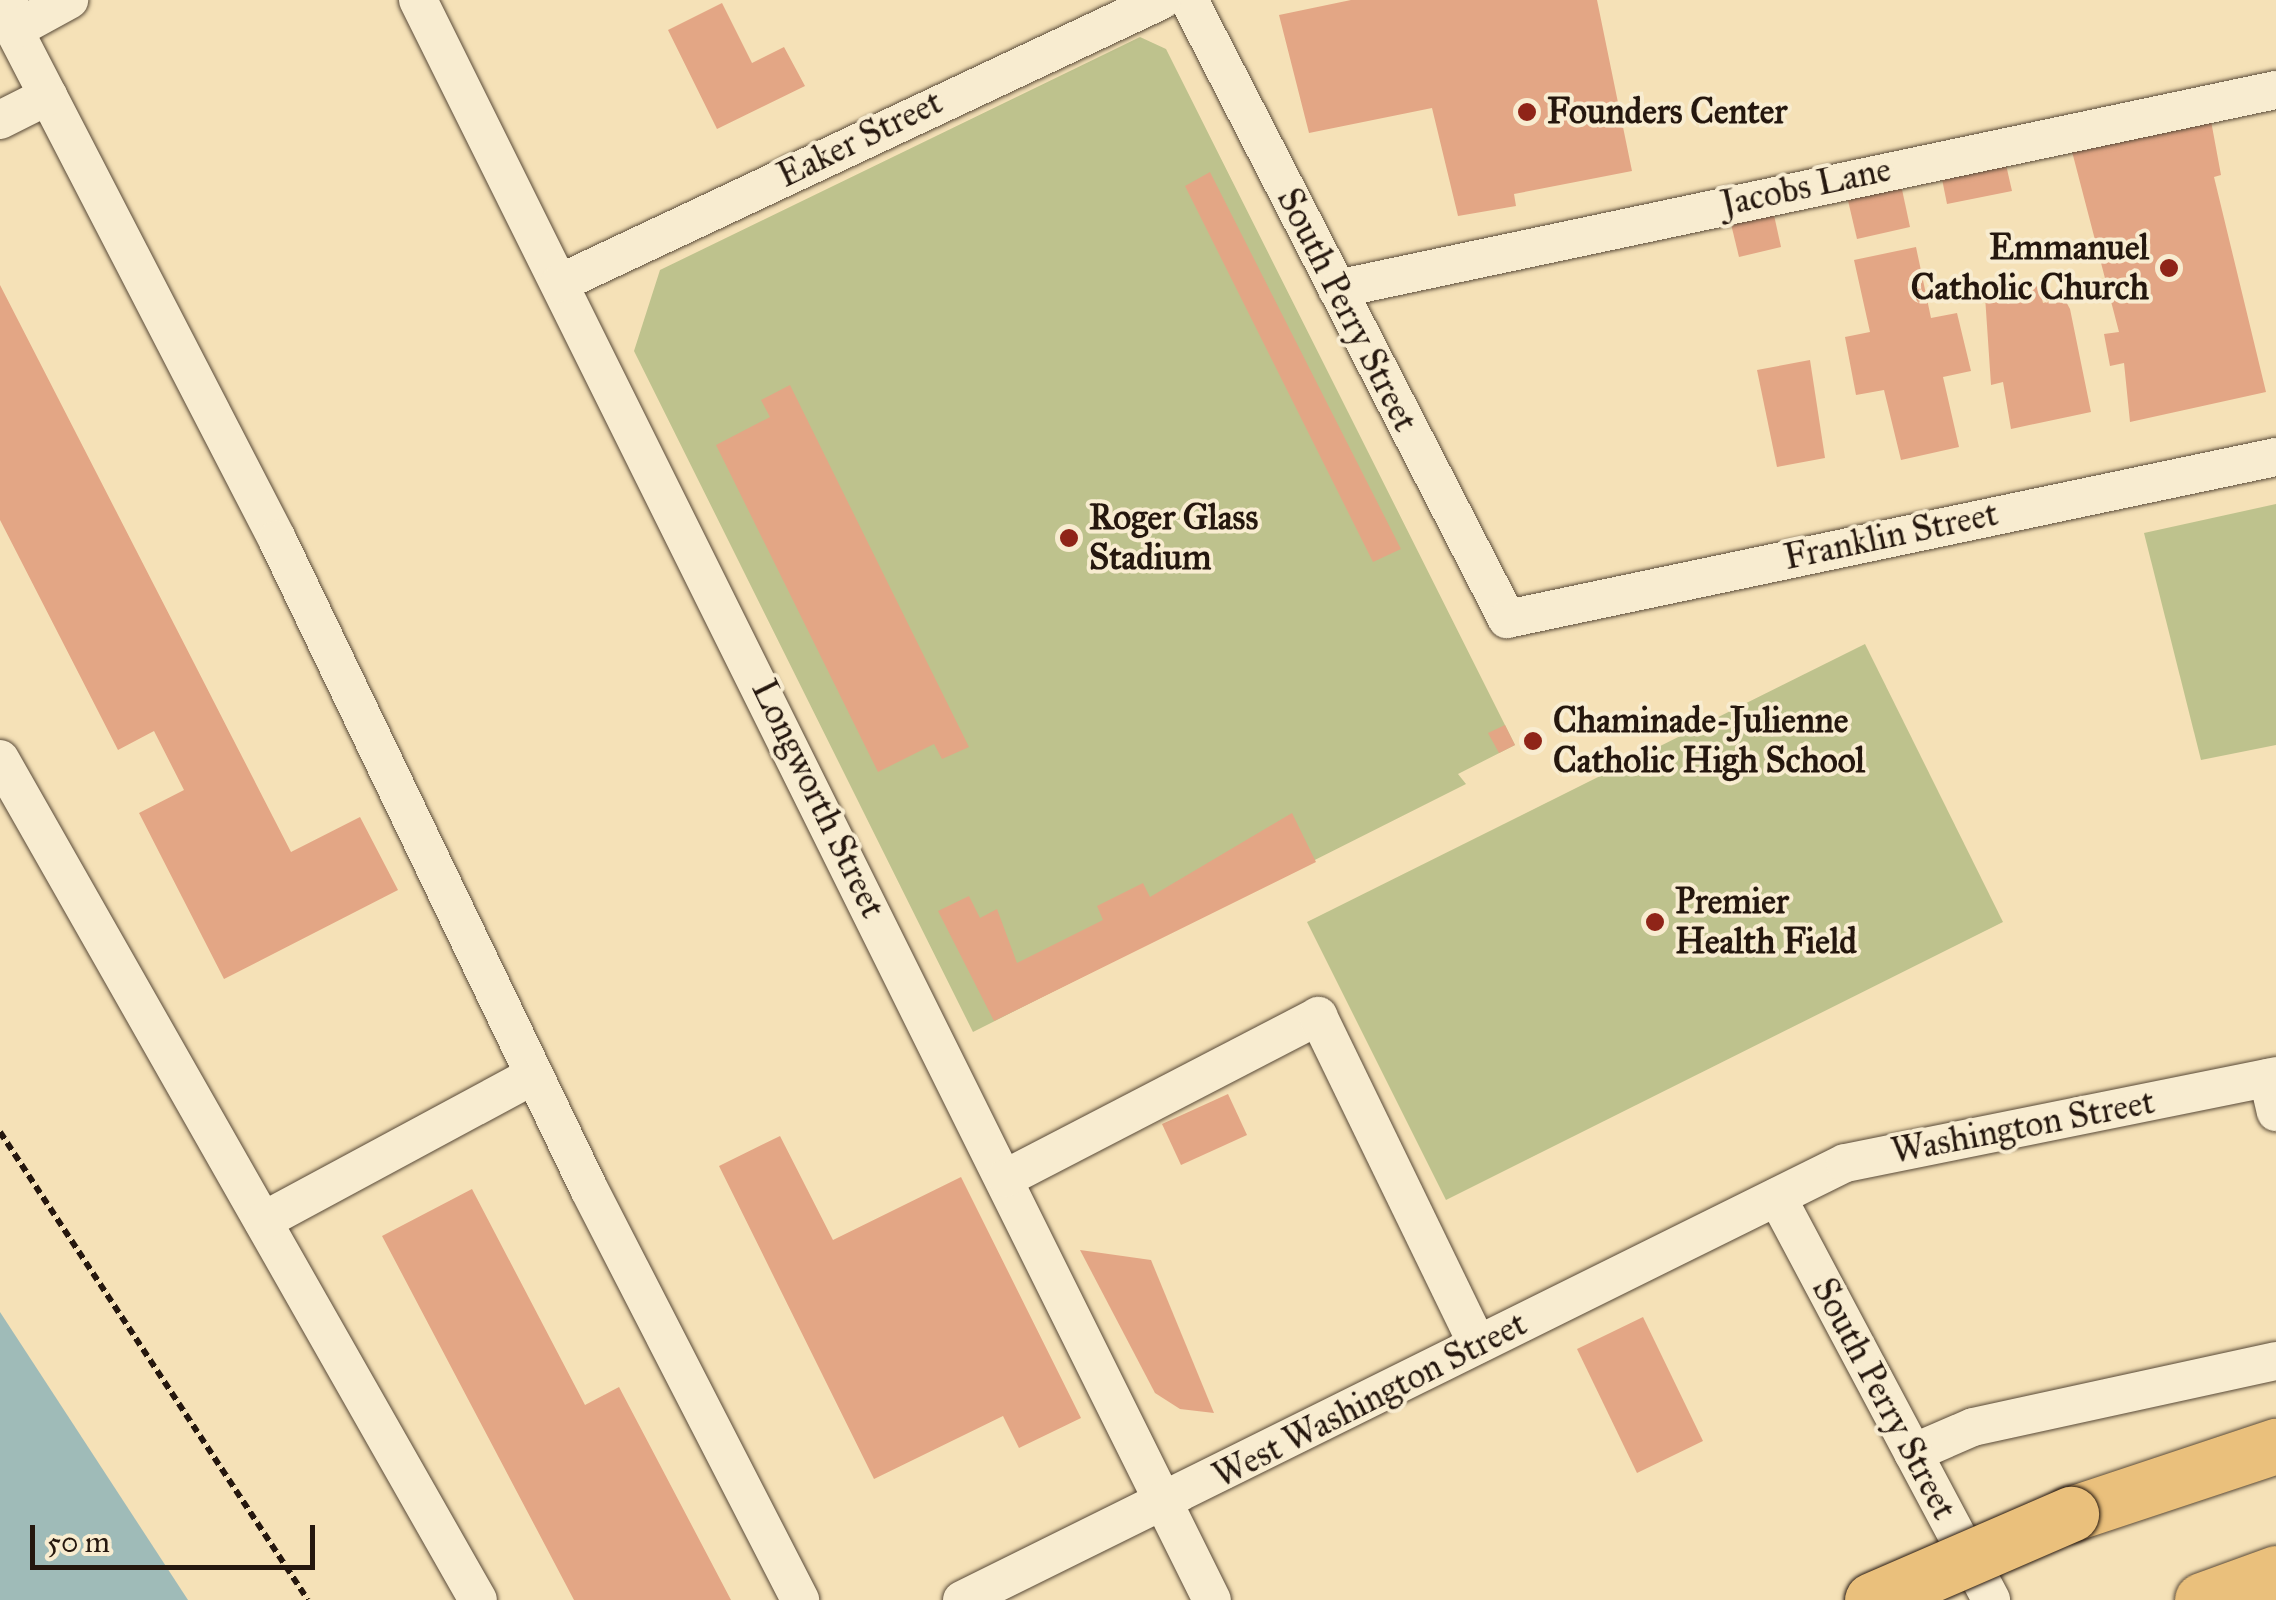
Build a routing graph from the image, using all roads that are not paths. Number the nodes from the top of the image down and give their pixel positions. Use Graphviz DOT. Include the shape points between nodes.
graph roads {
  1 [pos="69,0"];
  2 [pos="418,0"];
  3 [pos="1162,0"];
  4 [pos="1189,0"];
  5 [pos="11,15"];
  6 [pos="2276,90"];
  7 [pos="48,96"];
  8 [pos="0,120"];
  9 [pos="560,283"];
  10 [pos="1336,289"];
  11 [pos="2276,457"];
  12 [pos="1507,618"];
  13 [pos="0,760"];
  14 [pos="534,1075"];
  15 [pos="2274,1089"];
  16 [pos="1006,1178"];
  17 [pos="1777,1197"];
  18 [pos="263,1221"];
  19 [pos="1477,1344"];
  20 [pos="2276,1360"];
  21 [pos="2276,1446"];
  22 [pos="1913,1453"];
  23 [pos="1165,1507"];
  24 [pos="2276,1573"];
  25 [pos="478,1600"];
  26 [pos="800,1600"];
  27 [pos="962,1600"];
  28 [pos="1212,1600"];
  29 [pos="1872,1600"];
  30 [pos="1991,1600"];
  31 [pos="2202,1600"];
  1 -- 5 [label="street"];
  2 -- 9 [label="street, Longworth Street"];
  3 -- 9 [label="street, Eaker Street"];
  4 -- 10 [label="street, South Perry Street"];
  5 -- 7 [label="street"];
  6 -- 10 [label="street, Jacobs Lane"];
  7 -- 8 [label="street"];
  7 -- 14 [label="street" via="277,538"];
  9 -- 16 [label="street, Longworth Street"];
  10 -- 12 [label="street, South Perry Street"];
  11 -- 12 [label="street, Franklin Street"];
  13 -- 18 [label="street"];
  14 -- 18 [label="street"];
  14 -- 26 [label="street"];
  15 -- 17 [label="street, Washington Street" via="1845,1163"];
  16 -- 19 [label="street" via="1318,1016"];
  16 -- 23 [label="street, Longworth Street"];
  17 -- 19 [label="street, West Washington Street"];
  17 -- 22 [label="street, South Perry Street"];
  18 -- 25 [label="street"];
  19 -- 23 [label="street, West Washington Street"];
  20 -- 22 [label="street" via="1972,1427"];
  21 -- 29 [label="highway, bridge" via="2071,1514"];
  22 -- 30 [label="street, South Perry Street"];
  23 -- 27 [label="street, West Washington Street"];
  23 -- 28 [label="street, Longworth Street"];
  24 -- 31 [label="highway"];
}
